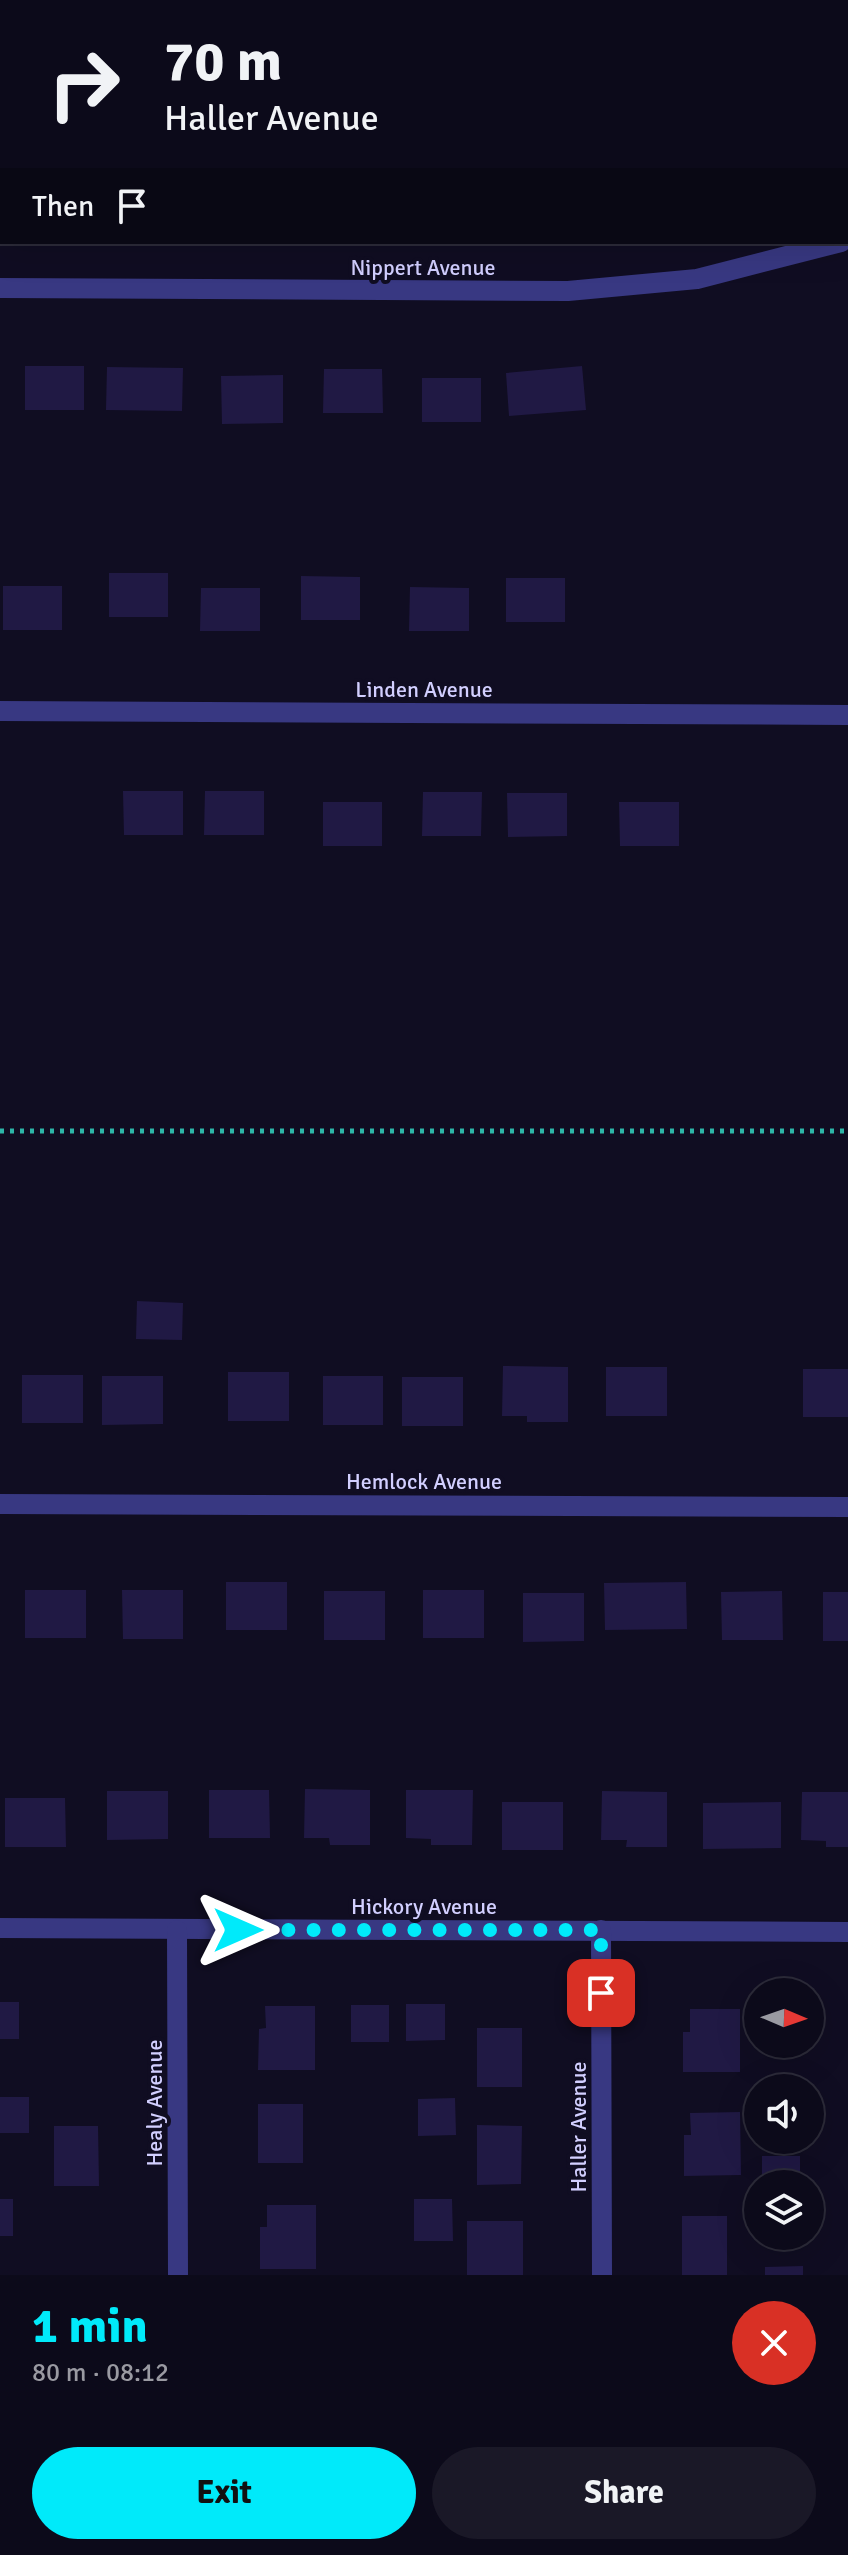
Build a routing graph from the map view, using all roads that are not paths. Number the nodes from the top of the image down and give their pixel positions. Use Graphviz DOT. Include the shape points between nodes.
graph roads {
  1 [pos="830,244"];
  2 [pos="0,288"];
  3 [pos="0,711"];
  4 [pos="848,715"];
  5 [pos="0,1504"];
  6 [pos="848,1507"];
  7 [pos="0,1928"];
  8 [pos="177,1930"];
  9 [pos="601,1930"];
  10 [pos="848,1932"];
  11 [pos="178,2275"];
  12 [pos="602,2275"];
  1 -- 2 [label="street, Nippert Avenue" via="697,279 568,291"];
  3 -- 4 [label="street, Linden Avenue"];
  5 -- 6 [label="street, Hemlock Avenue"];
  7 -- 8 [label="street, Hickory Avenue"];
  8 -- 9 [label="street, Hickory Avenue"];
  8 -- 11 [label="street, Healy Avenue"];
  9 -- 10 [label="street, Hickory Avenue"];
  9 -- 12 [label="street, Haller Avenue"];
}
